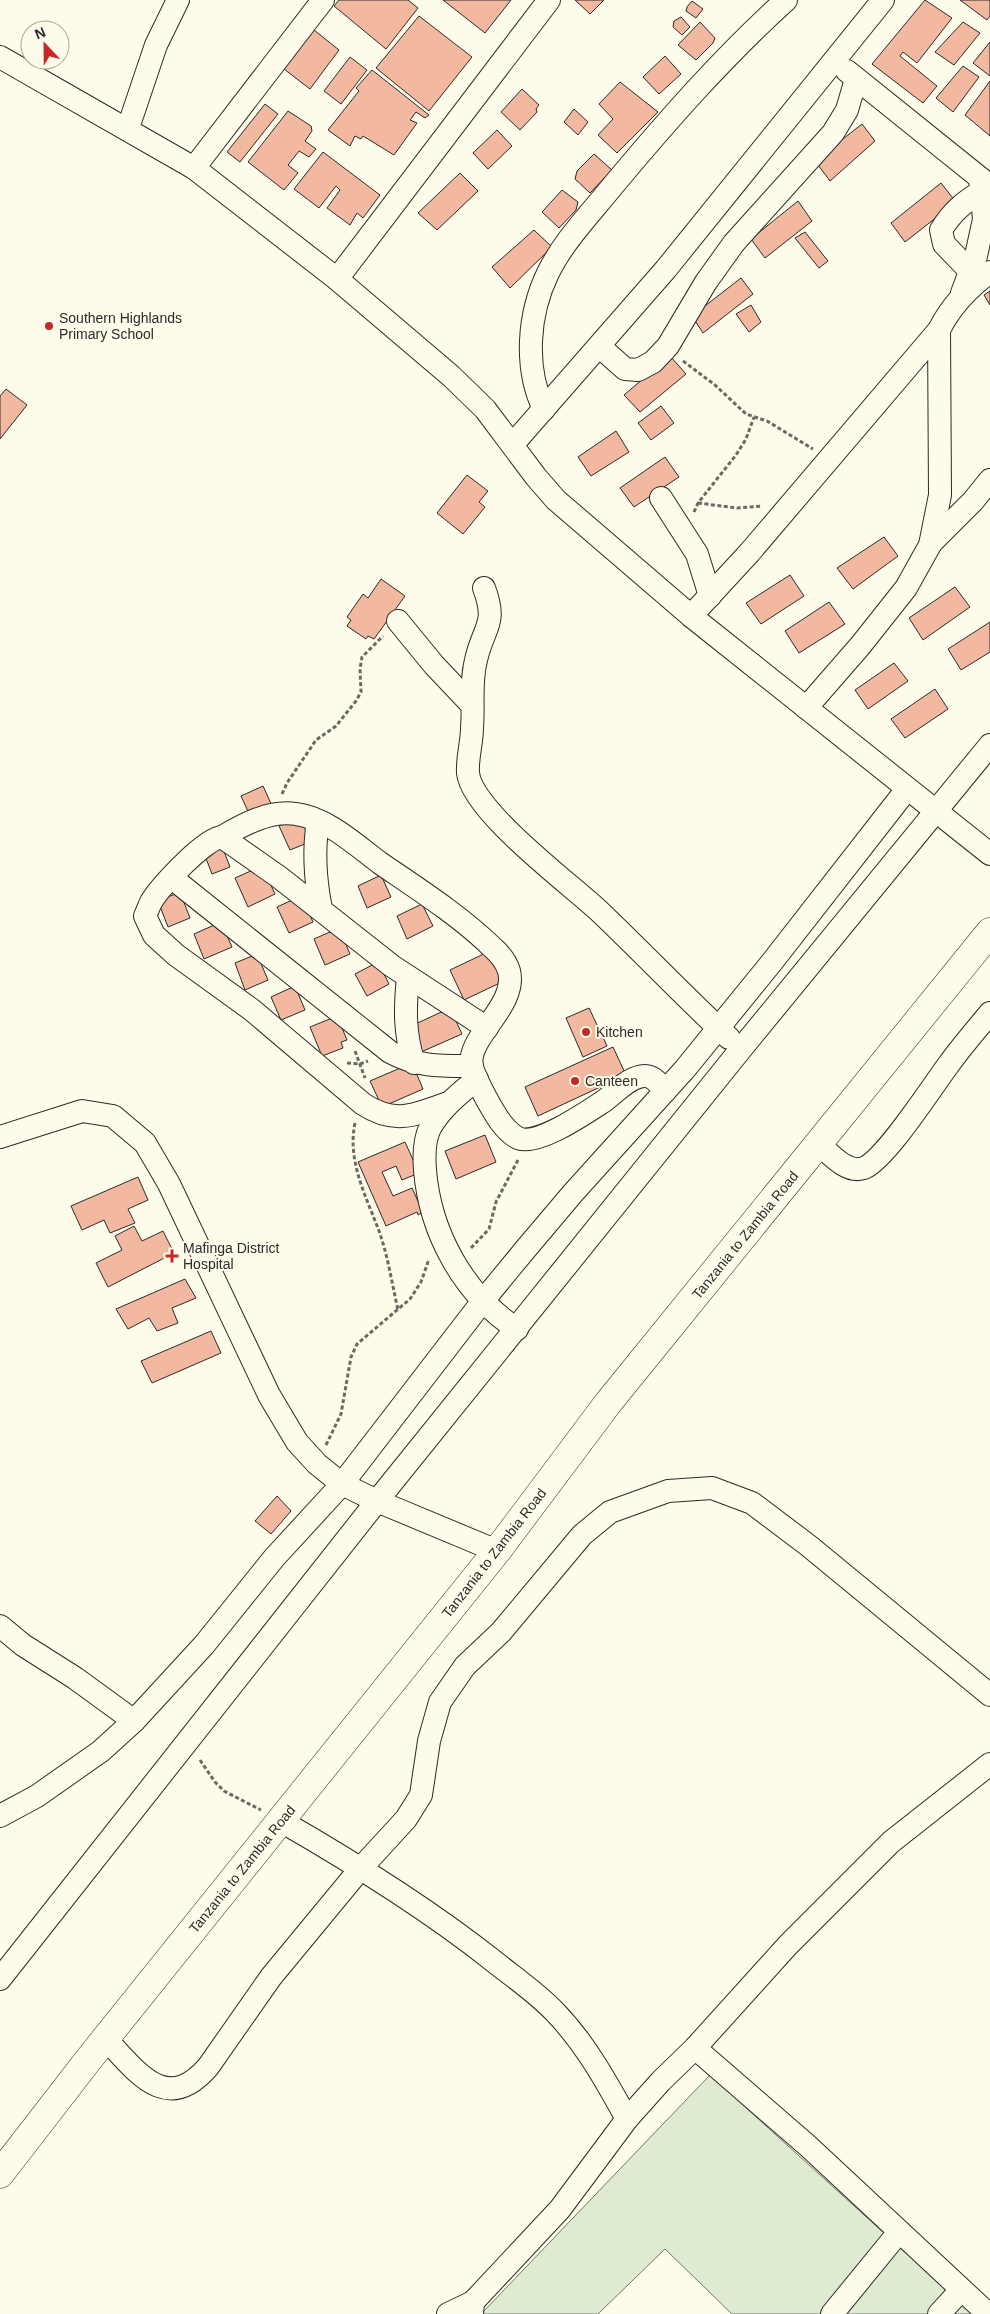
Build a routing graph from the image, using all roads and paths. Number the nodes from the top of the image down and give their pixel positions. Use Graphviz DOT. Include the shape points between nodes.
graph roads {
  1 [pos="178,0"];
  2 [pos="323,0"];
  3 [pos="549,0"];
  4 [pos="786,0"];
  5 [pos="878,2"];
  6 [pos="0,57"];
  7 [pos="834,60"];
  8 [pos="856,79"];
  9 [pos="128,128"];
  10 [pos="194,168"];
  11 [pos="984,185"];
  12 [pos="984,271"];
  13 [pos="337,279"];
  14 [pos="939,330"];
  15 [pos="599,346"];
  16 [pos="668,346"];
  17 [pos="544,409"];
  18 [pos="754,418"];
  19 [pos="513,444"];
  20 [pos="829,458"];
  21 [pos="990,480"];
  22 [pos="661,498"];
  23 [pos="698,503"];
  24 [pos="790,503"];
  25 [pos="688,539"];
  26 [pos="930,545"];
  27 [pos="484,588"];
  28 [pos="710,596"];
  29 [pos="691,616"];
  30 [pos="398,621"];
  31 [pos="471,704"];
  32 [pos="806,708"];
  33 [pos="990,745"];
  34 [pos="907,789"];
  35 [pos="936,812"];
  36 [pos="276,814"];
  37 [pos="318,820"];
  38 [pos="222,837"];
  39 [pos="990,854"];
  40 [pos="172,878"];
  41 [pos="321,910"];
  42 [pos="990,932"];
  43 [pos="408,977"];
  44 [pos="990,1013"];
  45 [pos="487,1028"];
  46 [pos="718,1028"];
  47 [pos="354,1048"];
  48 [pos="741,1049"];
  49 [pos="414,1062"];
  50 [pos="474,1073"];
  51 [pos="366,1080"];
  52 [pos="666,1091"];
  53 [pos="448,1102"];
  54 [pos="363,1104"];
  55 [pos="0,1137"];
  56 [pos="525,1140"];
  57 [pos="819,1144"];
  58 [pos="437,1227"];
  59 [pos="455,1262"];
  60 [pos="482,1302"];
  61 [pos="398,1310"];
  62 [pos="516,1329"];
  63 [pos="317,1464"];
  64 [pos="342,1484"];
  65 [pos="377,1502"];
  66 [pos="497,1551"];
  67 [pos="0,1626"];
  68 [pos="990,1695"];
  69 [pos="134,1721"];
  70 [pos="184,1746"];
  71 [pos="990,1765"];
  72 [pos="0,1816"];
  73 [pos="281,1821"];
  74 [pos="361,1868"];
  75 [pos="0,1979"];
  76 [pos="105,2038"];
  77 [pos="695,2048"];
  78 [pos="627,2119"];
  79 [pos="0,2174"];
  80 [pos="899,2232"];
  81 [pos="961,2290"];
  82 [pos="472,2308"];
  83 [pos="448,2314"];
  84 [pos="832,2314"];
  85 [pos="939,2314"];
  86 [pos="988,2314"];
  1 -- 9 [label="street" via="156,45"];
  2 -- 10 [label="street"];
  3 -- 13 [label="street"];
  4 -- 17 [label="street" via="743,39 652,138 570,238 548,273 534,309 531,350 536,392"];
  5 -- 7 [label="street"];
  6 -- 9 [label="street"];
  7 -- 8 [label="street"];
  7 -- 15 [label="street" via="666,269"];
  8 -- 11 [label="street"];
  8 -- 16 [label="street" via="847,110 833,133 734,243 706,282"];
  9 -- 10 [label="street"];
  10 -- 13 [label="street"];
  11 -- 12 [label="street"];
  11 -- 12 [label="street" via="961,204 941,230 948,249"];
  12 -- 14 [label="street" via="960,296"];
  13 -- 19 [label="street" via="451,376 485,409"];
  14 -- 20 [label="street"];
  14 -- 26 [label="street" via="940,495"];
  15 -- 16 [label="street" via="625,369 638,370 653,362"];
  15 -- 17 [label="street"];
  16 -- 18 [label="path"];
  17 -- 19 [label="street"];
  18 -- 20 [label="path" via="767,421"];
  18 -- 23 [label="path" via="741,447"];
  19 -- 29 [label="street" via="556,500"];
  20 -- 24 [label="street"];
  21 -- 26 [label="street"];
  22 -- 25 [label="street"];
  23 -- 24 [label="path" via="737,508"];
  23 -- 25 [label="path" via="690,520"];
  24 -- 28 [label="street"];
  25 -- 28 [label="street" via="704,571"];
  26 -- 32 [label="street" via="906,588"];
  27 -- 31 [label="street" via="491,622 476,659"];
  28 -- 29 [label="street"];
  29 -- 32 [label="street"];
  30 -- 31 [label="street"];
  30 -- 36 [label="path" via="362,657 361,692 336,726 316,740 287,783"];
  31 -- 46 [label="street" via="468,775 474,791 530,851 598,910"];
  32 -- 34 [label="street"];
  33 -- 35 [label="street"];
  34 -- 35 [label="street"];
  34 -- 46 [label="street"];
  35 -- 39 [label="street"];
  35 -- 48 [label="street"];
  36 -- 37 [label="street" via="298,814"];
  36 -- 38 [label="street" via="244,824"];
  37 -- 41 [label="street" via="314,855"];
  37 -- 45 [label="street" via="454,915 504,960 509,973 509,990"];
  38 -- 40 [label="street" via="210,840 200,848"];
  38 -- 41 [label="street"];
  40 -- 49 [label="street" via="376,1041 396,1055"];
  40 -- 54 [label="street" via="152,901 145,916 154,935 176,956 252,1010"];
  41 -- 43 [label="street"];
  42 -- 57 [label="highway, Tanzania to Zambia Road"];
  43 -- 45 [label="street"];
  43 -- 49 [label="street" via="406,1031"];
  44 -- 57 [label="street" via="906,1124 864,1168 850,1168"];
  45 -- 50 [label="street" via="474,1052"];
  46 -- 48 [label="street"];
  46 -- 52 [label="street"];
  47 -- 51 [label="path"];
  48 -- 62 [label="street"];
  49 -- 50 [label="street"];
  50 -- 53 [label="street"];
  50 -- 56 [label="street" via="502,1124 516,1138"];
  52 -- 56 [label="street" via="654,1078 632,1079 603,1101 549,1133"];
  52 -- 60 [label="street" via="573,1193"];
  53 -- 54 [label="street" via="404,1116 378,1114"];
  53 -- 58 [label="street" via="429,1130 424,1153 427,1191"];
  54 -- 61 [label="path" via="352,1137 352,1154 379,1231"];
  55 -- 63 [label="street" via="82,1111 114,1116 145,1143 169,1184 269,1395 297,1442"];
  56 -- 59 [label="path" via="496,1202 488,1228 480,1240"];
  57 -- 66 [label="highway, Tanzania to Zambia Road" via="608,1403"];
  58 -- 59 [label="street"];
  58 -- 61 [label="path" via="421,1282"];
  59 -- 60 [label="street"];
  60 -- 62 [label="street"];
  60 -- 64 [label="street"];
  61 -- 63 [label="path" via="358,1344 351,1357 340,1414"];
  62 -- 65 [label="street"];
  63 -- 64 [label="street"];
  64 -- 65 [label="street"];
  64 -- 69 [label="street"];
  65 -- 66 [label="street"];
  65 -- 70 [label="street"];
  66 -- 73 [label="highway, Tanzania to Zambia Road"];
  67 -- 69 [label="street"];
  68 -- 74 [label="street" via="752,1503 712,1488 668,1491 610,1512 582,1535 501,1632 466,1666 440,1702 421,1796 406,1819"];
  69 -- 72 [label="street" via="100,1751 37,1796"];
  70 -- 73 [label="path" via="202,1762 224,1790"];
  70 -- 75 [label="street"];
  71 -- 77 [label="street" via="891,1842 861,1870"];
  73 -- 74 [label="street"];
  73 -- 76 [label="highway, Tanzania to Zambia Road"];
  74 -- 76 [label="street" via="271,1977 197,2080 183,2088 170,2090 143,2077"];
  74 -- 78 [label="street" via="465,1939 555,2011 604,2076"];
  76 -- 79 [label="highway, Tanzania to Zambia Road"];
  77 -- 78 [label="street"];
  77 -- 80 [label="street" via="756,2099"];
  78 -- 82 [label="street" via="560,2209"];
  80 -- 81 [label="street"];
  80 -- 84 [label="street"];
  81 -- 85 [label="street"];
  81 -- 86 [label="street"];
  82 -- 83 [label="street"];
}
